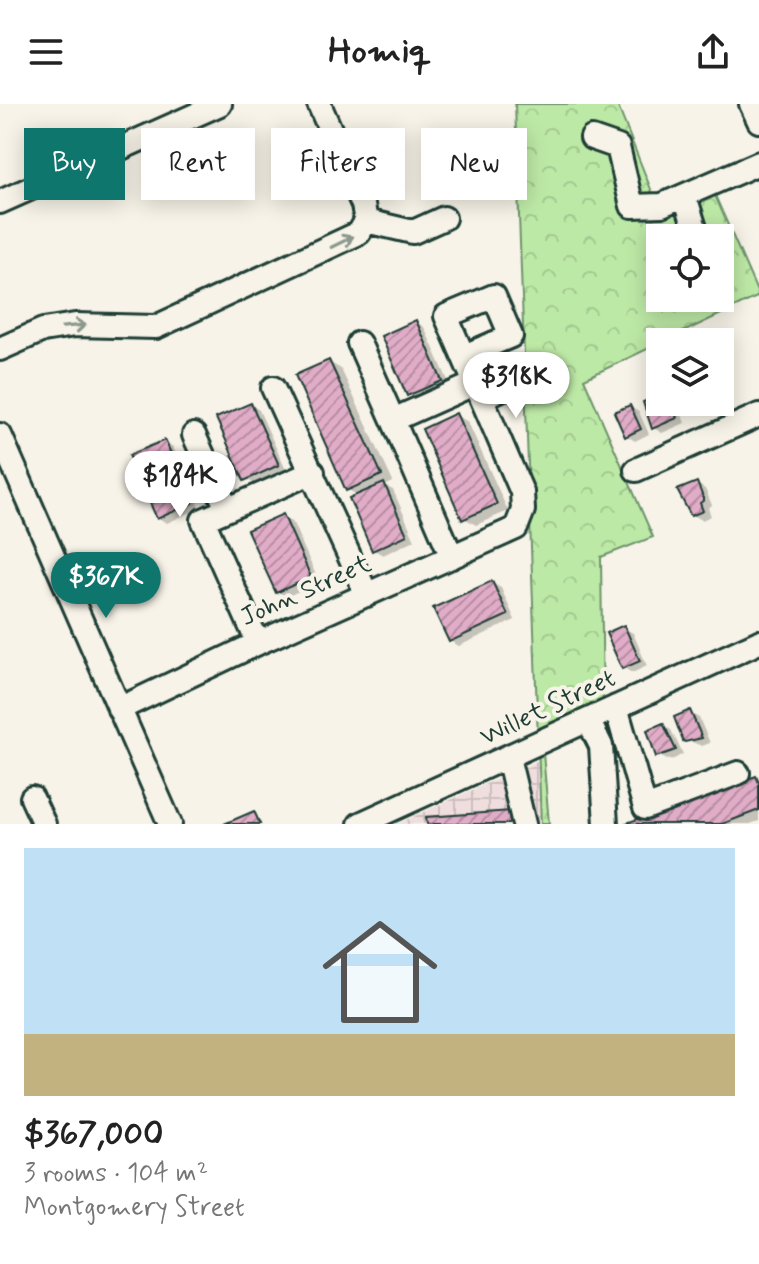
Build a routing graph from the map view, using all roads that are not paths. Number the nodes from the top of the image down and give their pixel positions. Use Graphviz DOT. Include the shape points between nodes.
graph roads {
  1 [pos="220,104"];
  2 [pos="319,104"];
  3 [pos="751,104"];
  4 [pos="759,121"];
  5 [pos="592,138"];
  6 [pos="759,163"];
  7 [pos="685,196"];
  8 [pos="0,202"];
  9 [pos="444,218"];
  10 [pos="366,221"];
  11 [pos="694,224"];
  12 [pos="359,343"];
  13 [pos="0,349"];
  14 [pos="464,356"];
  15 [pos="514,383"];
  16 [pos="273,388"];
  17 [pos="479,390"];
  18 [pos="759,415"];
  19 [pos="393,420"];
  20 [pos="0,435"];
  21 [pos="194,435"];
  22 [pos="636,470"];
  23 [pos="313,472"];
  24 [pos="227,509"];
  25 [pos="452,557"];
  26 [pos="367,595"];
  27 [pos="759,642"];
  28 [pos="258,643"];
  29 [pos="616,707"];
  30 [pos="119,709"];
  31 [pos="588,720"];
  32 [pos="508,757"];
  33 [pos="738,773"];
  34 [pos="32,798"];
  35 [pos="367,823"];
  36 [pos="44,824"];
  37 [pos="169,824"];
  38 [pos="524,824"];
  39 [pos="606,824"];
  1 -- 8 [label="street"];
  2 -- 10 [label="street"];
  3 -- 4 [label="street"];
  5 -- 7 [label="street" via="618,147 632,206 662,205"];
  6 -- 7 [label="street"];
  7 -- 11 [label="street"];
  9 -- 10 [label="street" via="413,232"];
  13 -- 10 [label="street, one-way" via="43,330 75,325 156,327 359,233"];
  12 -- 19 [label="street"];
  14 -- 17 [label="street"];
  15 -- 17 [label="street"];
  16 -- 23 [label="street"];
  17 -- 19 [label="street"];
  17 -- 25 [label="street, John Street" via="522,492 523,510 516,528"];
  18 -- 22 [label="street"];
  19 -- 25 [label="street"];
  20 -- 30 [label="street"];
  21 -- 24 [label="street"];
  23 -- 24 [label="street"];
  23 -- 26 [label="street"];
  24 -- 28 [label="street" via="203,520"];
  25 -- 26 [label="street, John Street"];
  26 -- 28 [label="street, John Street"];
  27 -- 29 [label="street, Willet Street"];
  28 -- 30 [label="street, John Street"];
  29 -- 31 [label="street, Willet Street"];
  29 -- 33 [label="street" via="645,808"];
  30 -- 37 [label="street"];
  31 -- 32 [label="street, Willet Street"];
  31 -- 39 [label="street" via="601,746"];
  32 -- 35 [label="street, Willet Street"];
  32 -- 38 [label="street"];
  34 -- 36 [label="street"];
}
